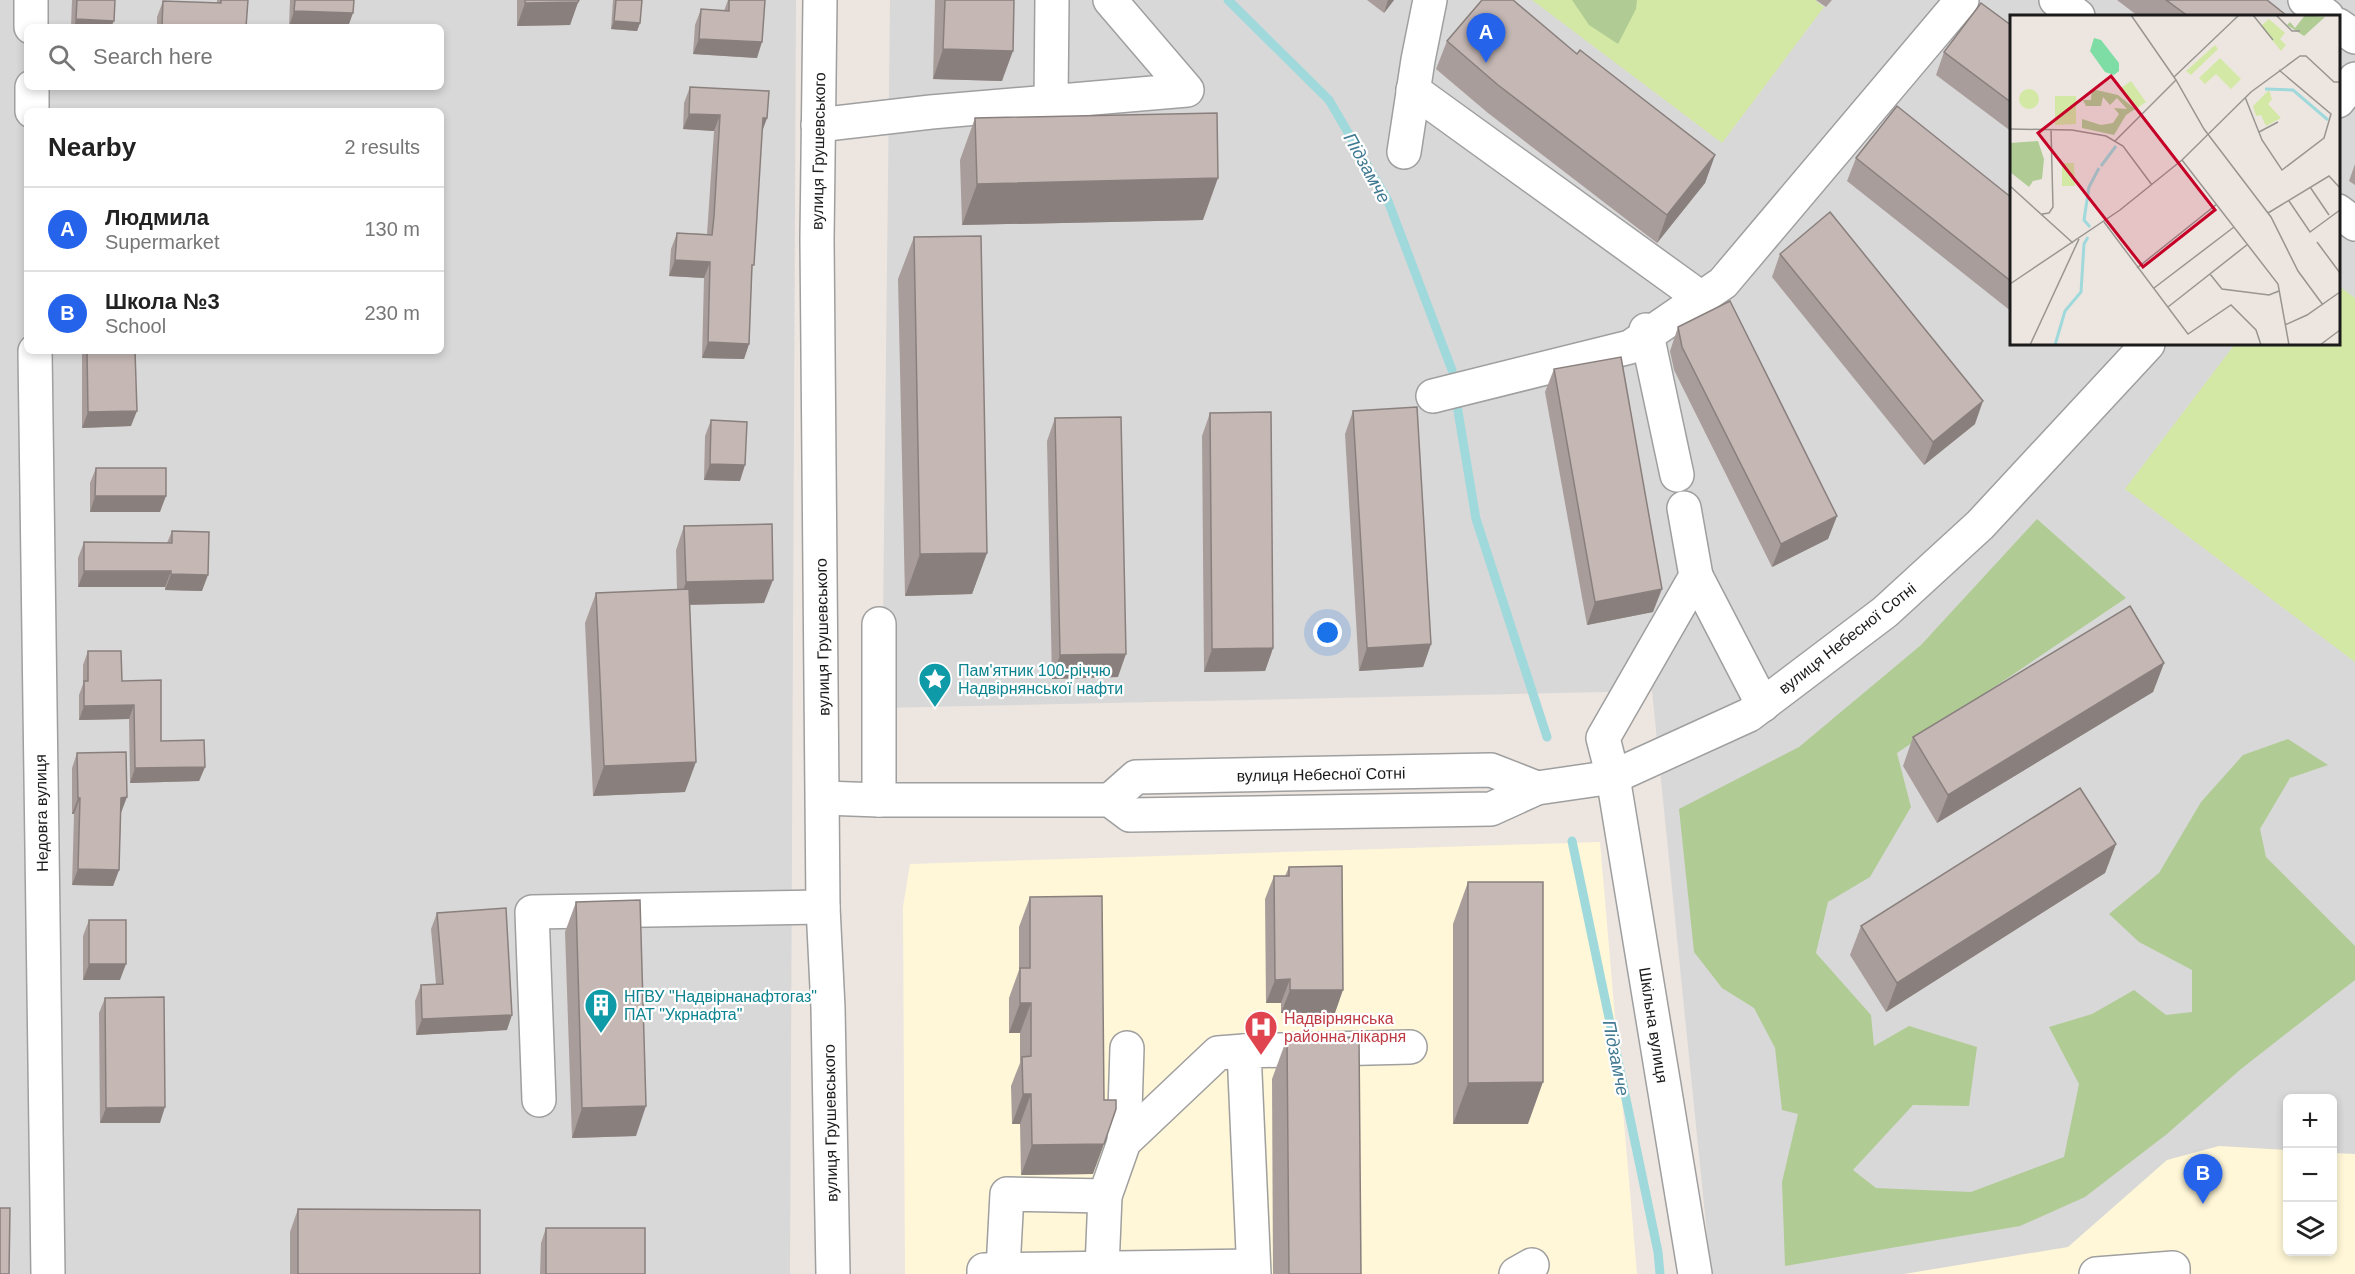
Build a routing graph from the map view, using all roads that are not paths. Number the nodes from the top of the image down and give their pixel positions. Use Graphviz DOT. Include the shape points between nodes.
graph roads {
  1 [pos="31,0"];
  2 [pos="820,0"];
  3 [pos="1052,0"];
  4 [pos="1110,0"];
  5 [pos="1430,0"];
  6 [pos="1962,0"];
  7 [pos="2056,0"];
  8 [pos="2305,0"];
  9 [pos="2077,15"];
  10 [pos="2326,15"];
  11 [pos="31,24"];
  12 [pos="2340,27"];
  13 [pos="2355,38"];
  14 [pos="2355,79"];
  15 [pos="32,90"];
  16 [pos="1413,90"];
  17 [pos="2340,98"];
  18 [pos="1051,102"];
  19 [pos="32,108"];
  20 [pos="818,125"];
  21 [pos="1404,152"];
  22 [pos="2340,213"];
  23 [pos="2355,224"];
  24 [pos="1701,298"];
  25 [pos="1647,332"];
  26 [pos="2147,345"];
  27 [pos="35,354"];
  28 [pos="1433,396"];
  29 [pos="1677,475"];
  30 [pos="1684,508"];
  31 [pos="1696,576"];
  32 [pos="879,624"];
  33 [pos="1763,705"];
  34 [pos="1613,777"];
  35 [pos="824,798"];
  36 [pos="879,800"];
  37 [pos="823,907"];
  38 [pos="1410,1047"];
  39 [pos="1127,1048"];
  40 [pos="1244,1051"];
  41 [pos="539,1100"];
  42 [pos="1135,1122"];
  43 [pos="1105,1196"];
  44 [pos="1102,1268"];
  45 [pos="1253,1270"];
  46 [pos="994,1272"];
  47 [pos="48,1274"];
  48 [pos="832,1274"];
  49 [pos="1695,1274"];
  50 [pos="2096,1274"];
  51 [pos="2173,1274"];
  1 -- 11 [label="street"];
  2 -- 20 [label="street, вулиця Грушевського"];
  3 -- 18 [label="street"];
  4 -- 18 [label="street" via="1187,90"];
  5 -- 16 [label="street"];
  6 -- 24 [label="street" via="1723,283"];
  7 -- 9 [label="street"];
  8 -- 10 [label="street"];
  12 -- 13 [label="street"];
  14 -- 17 [label="street"];
  15 -- 19 [label="street"];
  16 -- 21 [label="street"];
  16 -- 24 [label="street"];
  18 -- 20 [label="street"];
  20 -- 35 [label="street, вулиця Грушевського"];
  22 -- 23 [label="street"];
  24 -- 25 [label="street"];
  25 -- 28 [label="street" via="1630,347"];
  25 -- 29 [label="street"];
  26 -- 33 [label="street, вулиця Небесної Сотні" via="1980,525 1885,612"];
  27 -- 47 [label="street, Недовга вулиця"];
  30 -- 31 [label="street"];
  31 -- 33 [label="street"];
  31 -- 34 [label="street, Шкільна вулиця" via="1603,738"];
  32 -- 36 [label="street"];
  33 -- 34 [label="street, вулиця Небесної Сотні"];
  34 -- 36 [label="street, вулиця Небесної Сотні" via="1537,788 1491,809 1130,815 1110,800"];
  34 -- 49 [label="street, Шкільна вулиця"];
  35 -- 36 [label="street, вулиця Небесної Сотні"];
  35 -- 37 [label="street, вулиця Грушевського"];
  37 -- 41 [label="street" via="532,912"];
  37 -- 48 [label="street, вулиця Грушевського"];
  38 -- 40 [label="street"];
  39 -- 42 [label="street"];
  40 -- 42 [label="street" via="1218,1053"];
  40 -- 45 [label="street"];
  42 -- 43 [label="street"];
  43 -- 44 [label="street"];
  43 -- 46 [label="street" via="1007,1194"];
  44 -- 45 [label="street"];
  44 -- 46 [label="street"];
  50 -- 51 [label="street" via="2173,1268"];
}
